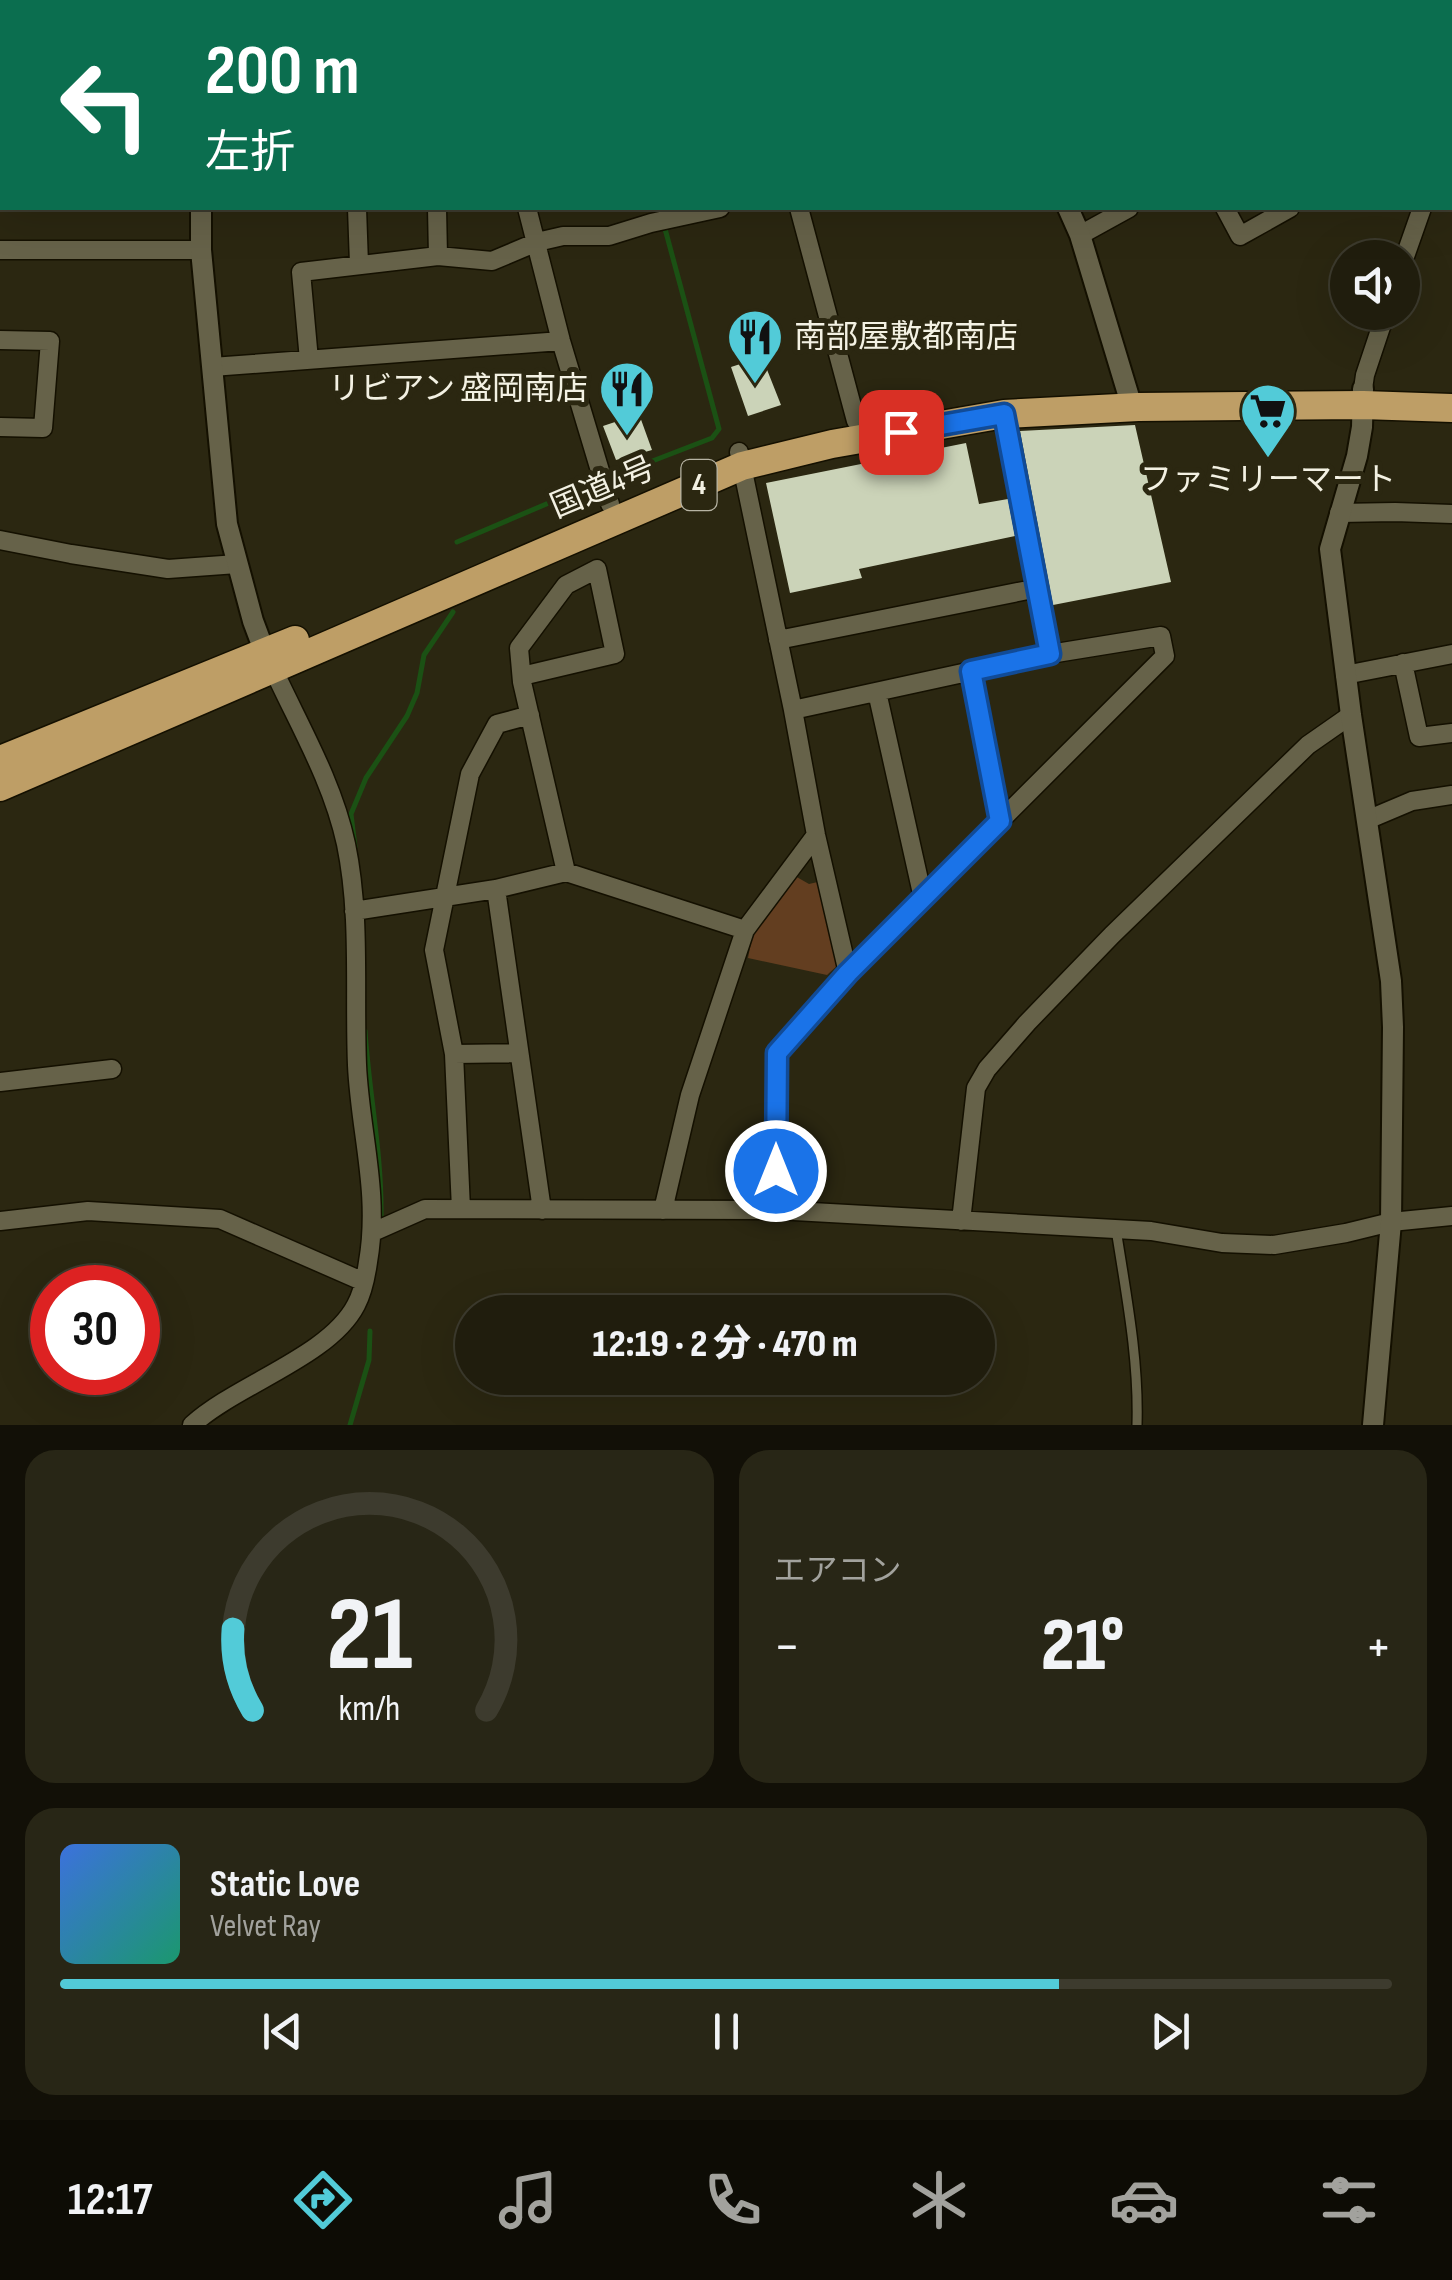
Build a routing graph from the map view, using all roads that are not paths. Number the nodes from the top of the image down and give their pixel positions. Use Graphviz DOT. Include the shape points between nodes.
graph roads {
  1 [pos="201,210"];
  2 [pos="357,210"];
  3 [pos="437,210"];
  4 [pos="528,210"];
  5 [pos="711,210"];
  6 [pos="801,210"];
  7 [pos="1069,210"];
  8 [pos="1125,210"];
  9 [pos="1225,210"];
  10 [pos="1286,210"];
  11 [pos="1421,210"];
  12 [pos="1080,235"];
  13 [pos="1411,240"];
  14 [pos="536,242"];
  15 [pos="0,250"];
  16 [pos="201,250"];
  17 [pos="438,256"];
  18 [pos="359,264"];
  19 [pos="1380,330"];
  20 [pos="0,340"];
  21 [pos="561,340"];
  22 [pos="309,360"];
  23 [pos="212,367"];
  24 [pos="1452,391"];
  25 [pos="1363,397"];
  26 [pos="1130,398"];
  27 [pos="1452,408"];
  28 [pos="1004,414"];
  29 [pos="856,421"];
  30 [pos="0,427"];
  31 [pos="741,459"];
  32 [pos="610,504"];
  33 [pos="1339,514"];
  34 [pos="1452,514"];
  35 [pos="0,540"];
  36 [pos="237,564"];
  37 [pos="1038,588"];
  38 [pos="778,640"];
  39 [pos="1050,654"];
  40 [pos="1452,654"];
  41 [pos="269,661"];
  42 [pos="1404,663"];
  43 [pos="971,671"];
  44 [pos="1346,674"];
  45 [pos="522,676"];
  46 [pos="877,692"];
  47 [pos="794,710"];
  48 [pos="530,715"];
  49 [pos="1351,715"];
  50 [pos="1452,733"];
  51 [pos="0,760"];
  52 [pos="0,787"];
  53 [pos="1452,795"];
  54 [pos="1367,820"];
  55 [pos="1000,821"];
  56 [pos="816,834"];
  57 [pos="566,872"];
  58 [pos="496,889"];
  59 [pos="445,897"];
  60 [pos="923,898"];
  61 [pos="354,911"];
  62 [pos="745,930"];
  63 [pos="848,973"];
  64 [pos="519,1053"];
  65 [pos="454,1054"];
  66 [pos="112,1069"];
  67 [pos="0,1082"];
  68 [pos="461,1209"];
  69 [pos="542,1210"];
  70 [pos="662,1210"];
  71 [pos="776,1210"];
  72 [pos="1452,1216"];
  73 [pos="0,1220"];
  74 [pos="961,1220"];
  75 [pos="1391,1222"];
  76 [pos="1116,1228"];
  77 [pos="373,1232"];
  78 [pos="364,1282"];
  79 [pos="192,1425"];
  80 [pos="1137,1425"];
  81 [pos="1373,1425"];
  1 -- 16 [label="street"];
  2 -- 18 [label="street"];
  3 -- 17 [label="street"];
  4 -- 14 [label="street"];
  5 -- 14 [label="street" via="609,236"];
  6 -- 29 [label="street"];
  7 -- 12 [label="street"];
  8 -- 12 [label="street"];
  9 -- 10 [label="street" via="1240,236"];
  11 -- 13 [label="street"];
  12 -- 26 [label="street"];
  14 -- 17 [label="street" via="492,261"];
  14 -- 21 [label="street"];
  15 -- 16 [label="street"];
  16 -- 23 [label="street"];
  17 -- 18 [label="street"];
  18 -- 22 [label="street" via="301,272"];
  19 -- 25 [label="street"];
  20 -- 30 [label="street" via="50,341 43,428"];
  21 -- 22 [label="street"];
  21 -- 32 [label="street"];
  22 -- 23 [label="street"];
  23 -- 36 [label="street"];
  24 -- 25 [label="highway, 国道4号 / 4"];
  25 -- 26 [label="highway, 国道4号 / 4"];
  25 -- 27 [label="highway, 国道4号 / 4"];
  25 -- 33 [label="street" via="1357,456"];
  26 -- 28 [label="highway, 国道4号 / 4"];
  26 -- 29 [label="highway, 国道4号 / 4" via="1000,396"];
  28 -- 31 [label="highway, 国道4号 / 4"];
  28 -- 37 [label="street"];
  29 -- 31 [label="highway, 国道4号 / 4"];
  31 -- 32 [label="highway, 国道4号 / 4"];
  31 -- 38 [label="street"];
  31 -- 41 [label="highway, 国道4号 / 4"];
  32 -- 41 [label="highway, 国道4号 / 4"];
  33 -- 34 [label="street"];
  33 -- 44 [label="street" via="1330,549"];
  35 -- 36 [label="street" via="168,568"];
  36 -- 41 [label="street"];
  37 -- 38 [label="street"];
  37 -- 39 [label="street"];
  38 -- 47 [label="street"];
  39 -- 43 [label="street"];
  39 -- 55 [label="street" via="1161,636 1165,656"];
  40 -- 42 [label="street"];
  41 -- 51 [label="highway, 国道4号 / 4"];
  41 -- 52 [label="highway, 国道4号 / 4"];
  41 -- 61 [label="street" via="326,778 347,846"];
  42 -- 44 [label="street"];
  42 -- 50 [label="street" via="1419,737"];
  43 -- 46 [label="street"];
  43 -- 55 [label="street"];
  44 -- 49 [label="street"];
  45 -- 45 [label="street" via="519,648 566,584 598,569 615,654"];
  45 -- 48 [label="street"];
  46 -- 47 [label="street"];
  46 -- 60 [label="street"];
  47 -- 56 [label="street"];
  48 -- 57 [label="street"];
  48 -- 59 [label="street" via="497,724 470,774"];
  49 -- 54 [label="street"];
  49 -- 74 [label="street" via="1308,745 1112,935 987,1069 976,1088"];
  53 -- 54 [label="street" via="1412,801"];
  54 -- 75 [label="street" via="1392,996"];
  55 -- 60 [label="street"];
  56 -- 62 [label="street"];
  56 -- 63 [label="street"];
  57 -- 58 [label="street"];
  57 -- 62 [label="street"];
  58 -- 59 [label="street"];
  58 -- 64 [label="street"];
  59 -- 61 [label="street"];
  59 -- 65 [label="street" via="434,950"];
  60 -- 63 [label="street"];
  61 -- 77 [label="street" via="357,1068"];
  62 -- 70 [label="street" via="690,1095"];
  63 -- 71 [label="street" via="777,1053"];
  64 -- 65 [label="street"];
  64 -- 69 [label="street"];
  65 -- 68 [label="street"];
  66 -- 67 [label="street"];
  68 -- 69 [label="street"];
  68 -- 77 [label="street" via="425,1209"];
  69 -- 70 [label="street"];
  70 -- 71 [label="street"];
  71 -- 74 [label="street"];
  72 -- 75 [label="street"];
  73 -- 78 [label="street" via="88,1211 220,1219"];
  74 -- 76 [label="street"];
  75 -- 76 [label="street" via="1274,1245"];
  75 -- 81 [label="street"];
  76 -- 80 [label="lane" via="1134,1340"];
  77 -- 78 [label="street"];
  78 -- 79 [label="street" via="343,1326"];
}
